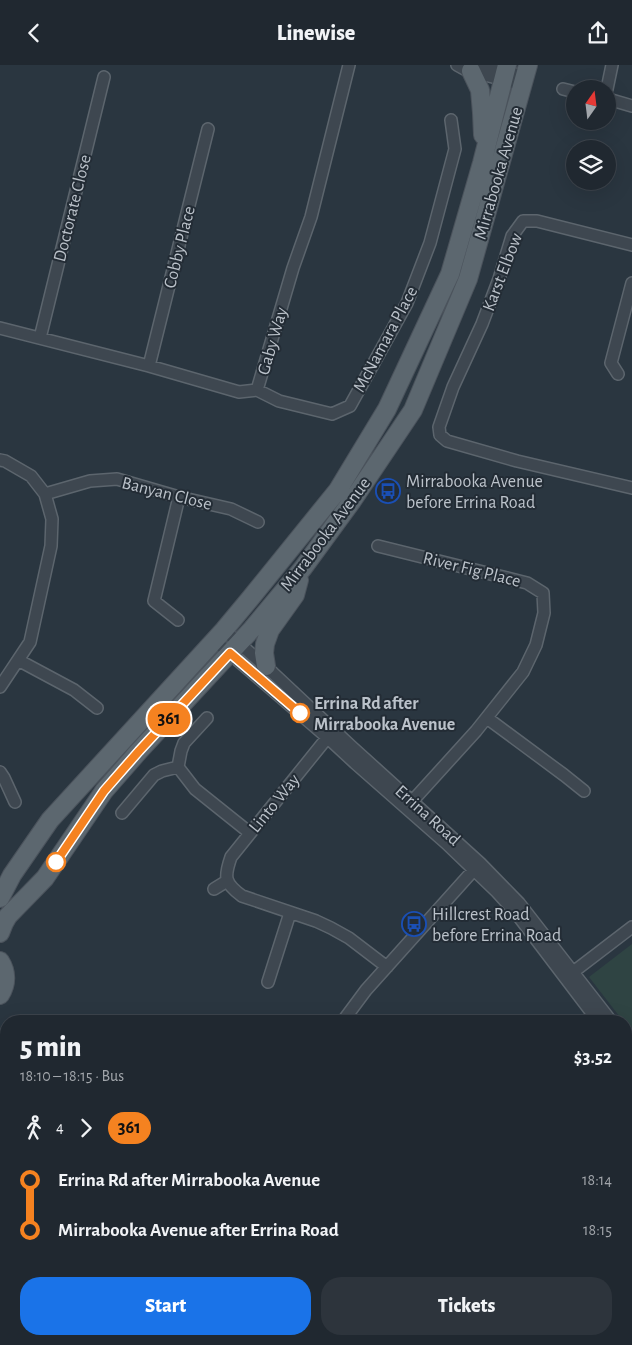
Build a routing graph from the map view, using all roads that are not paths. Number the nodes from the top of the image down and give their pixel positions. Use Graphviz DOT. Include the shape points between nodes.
graph roads {
  1 [pos="349,65"];
  2 [pos="612,65"];
  3 [pos="470,67"];
  4 [pos="505,72"];
  5 [pos="525,75"];
  6 [pos="104,77"];
  7 [pos="609,80"];
  8 [pos="563,89"];
  9 [pos="566,90"];
  10 [pos="616,101"];
  11 [pos="632,105"];
  12 [pos="451,120"];
  13 [pos="208,129"];
  14 [pos="482,163"];
  15 [pos="632,245"];
  16 [pos="632,283"];
  17 [pos="0,329"];
  18 [pos="40,339"];
  19 [pos="149,366"];
  20 [pos="618,374"];
  21 [pos="258,390"];
  22 [pos="0,460"];
  23 [pos="632,488"];
  24 [pos="45,495"];
  25 [pos="179,497"];
  26 [pos="258,522"];
  27 [pos="378,545"];
  28 [pos="303,568"];
  29 [pos="178,620"];
  30 [pos="219,635"];
  31 [pos="234,647"];
  32 [pos="18,660"];
  33 [pos="266,666"];
  34 [pos="0,687"];
  35 [pos="97,708"];
  36 [pos="207,718"];
  37 [pos="487,718"];
  38 [pos="331,734"];
  39 [pos="178,767"];
  40 [pos="0,772"];
  41 [pos="584,791"];
  42 [pos="15,802"];
  43 [pos="409,804"];
  44 [pos="122,813"];
  45 [pos="250,833"];
  46 [pos="477,866"];
  47 [pos="227,881"];
  48 [pos="214,889"];
  49 [pos="0,898"];
  50 [pos="290,913"];
  51 [pos="632,927"];
  52 [pos="0,933"];
  53 [pos="0,945"];
  54 [pos="1,963"];
  55 [pos="387,967"];
  56 [pos="569,976"];
  57 [pos="268,982"];
  58 [pos="0,995"];
  59 [pos="347,1015"];
  60 [pos="594,1015"];
  61 [pos="605,1015"];
  1 -- 21 [label="street, Gaby Way" via="311,217"];
  2 -- 7 [label="street"];
  3 -- 4 [label="street"];
  3 -- 14 [label="main road" via="481,98"];
  4 -- 5 [label="street"];
  4 -- 14 [label="main road, Mirrabooka Avenue"];
  5 -- 28 [label="main road, Mirrabooka Avenue" via="468,279 413,410"];
  6 -- 18 [label="street, Doctorate Close"];
  8 -- 9 [label="street"];
  10 -- 11 [label="street"];
  12 -- 21 [label="street, McNamara Place" via="455,149 430,243 407,303 350,406 332,414 279,401"];
  13 -- 19 [label="street, Cobby Place"];
  14 -- 30 [label="main road, Mirrabooka Avenue" via="450,274 387,409 338,490"];
  15 -- 23 [label="street, Karst Elbow" via="537,221 522,221 512,236 482,324 439,427 440,435 447,441"];
  16 -- 20 [label="street" via="611,363"];
  17 -- 18 [label="street, Gaby Way"];
  18 -- 19 [label="street, Gaby Way"];
  19 -- 21 [label="street, Gaby Way" via="239,391"];
  22 -- 24 [label="street" via="31,476"];
  24 -- 25 [label="street, Banyan Close" via="90,481 117,479"];
  24 -- 32 [label="street" via="52,519 51,546 30,642"];
  25 -- 26 [label="street, Banyan Close" via="231,509"];
  25 -- 29 [label="street" via="154,601"];
  27 -- 37 [label="street, River Fig Place" via="527,583 543,593 544,613 530,659"];
  28 -- 31 [label="main road, Mirrabooka Avenue"];
  28 -- 33 [label="main road" via="295,595 270,630 265,644"];
  30 -- 31 [label="street, Errina Road"];
  30 -- 49 [label="main road, Mirrabooka Avenue" via="50,820"];
  31 -- 33 [label="street, Errina Road"];
  31 -- 38 [label="street, Errina Road"];
  31 -- 52 [label="main road, Mirrabooka Avenue" via="104,791 45,879 8,916"];
  32 -- 34 [label="street"];
  32 -- 35 [label="street" via="74,691"];
  33 -- 38 [label="street, Errina Road"];
  36 -- 39 [label="street" via="184,743"];
  37 -- 41 [label="street"];
  37 -- 43 [label="street, River Fig Place"];
  38 -- 43 [label="street, Errina Road" via="355,763"];
  38 -- 45 [label="street, Linto Way"];
  39 -- 44 [label="street" via="154,775"];
  39 -- 45 [label="street" via="195,789"];
  40 -- 42 [label="street"];
  43 -- 46 [label="street, Errina Road" via="446,843"];
  45 -- 47 [label="street, Linto Way" via="231,857"];
  46 -- 55 [label="street"];
  46 -- 56 [label="street, Errina Road" via="519,903"];
  47 -- 48 [label="street"];
  47 -- 50 [label="street" via="242,896"];
  50 -- 55 [label="street" via="316,921 343,935"];
  50 -- 57 [label="street"];
  51 -- 56 [label="street"];
  53 -- 54 [label="main road"];
  54 -- 58 [label="main road" via="6,982"];
  55 -- 59 [label="street"];
  56 -- 60 [label="street, Errina Road"];
  56 -- 61 [label="street, Errina Road"];
}
